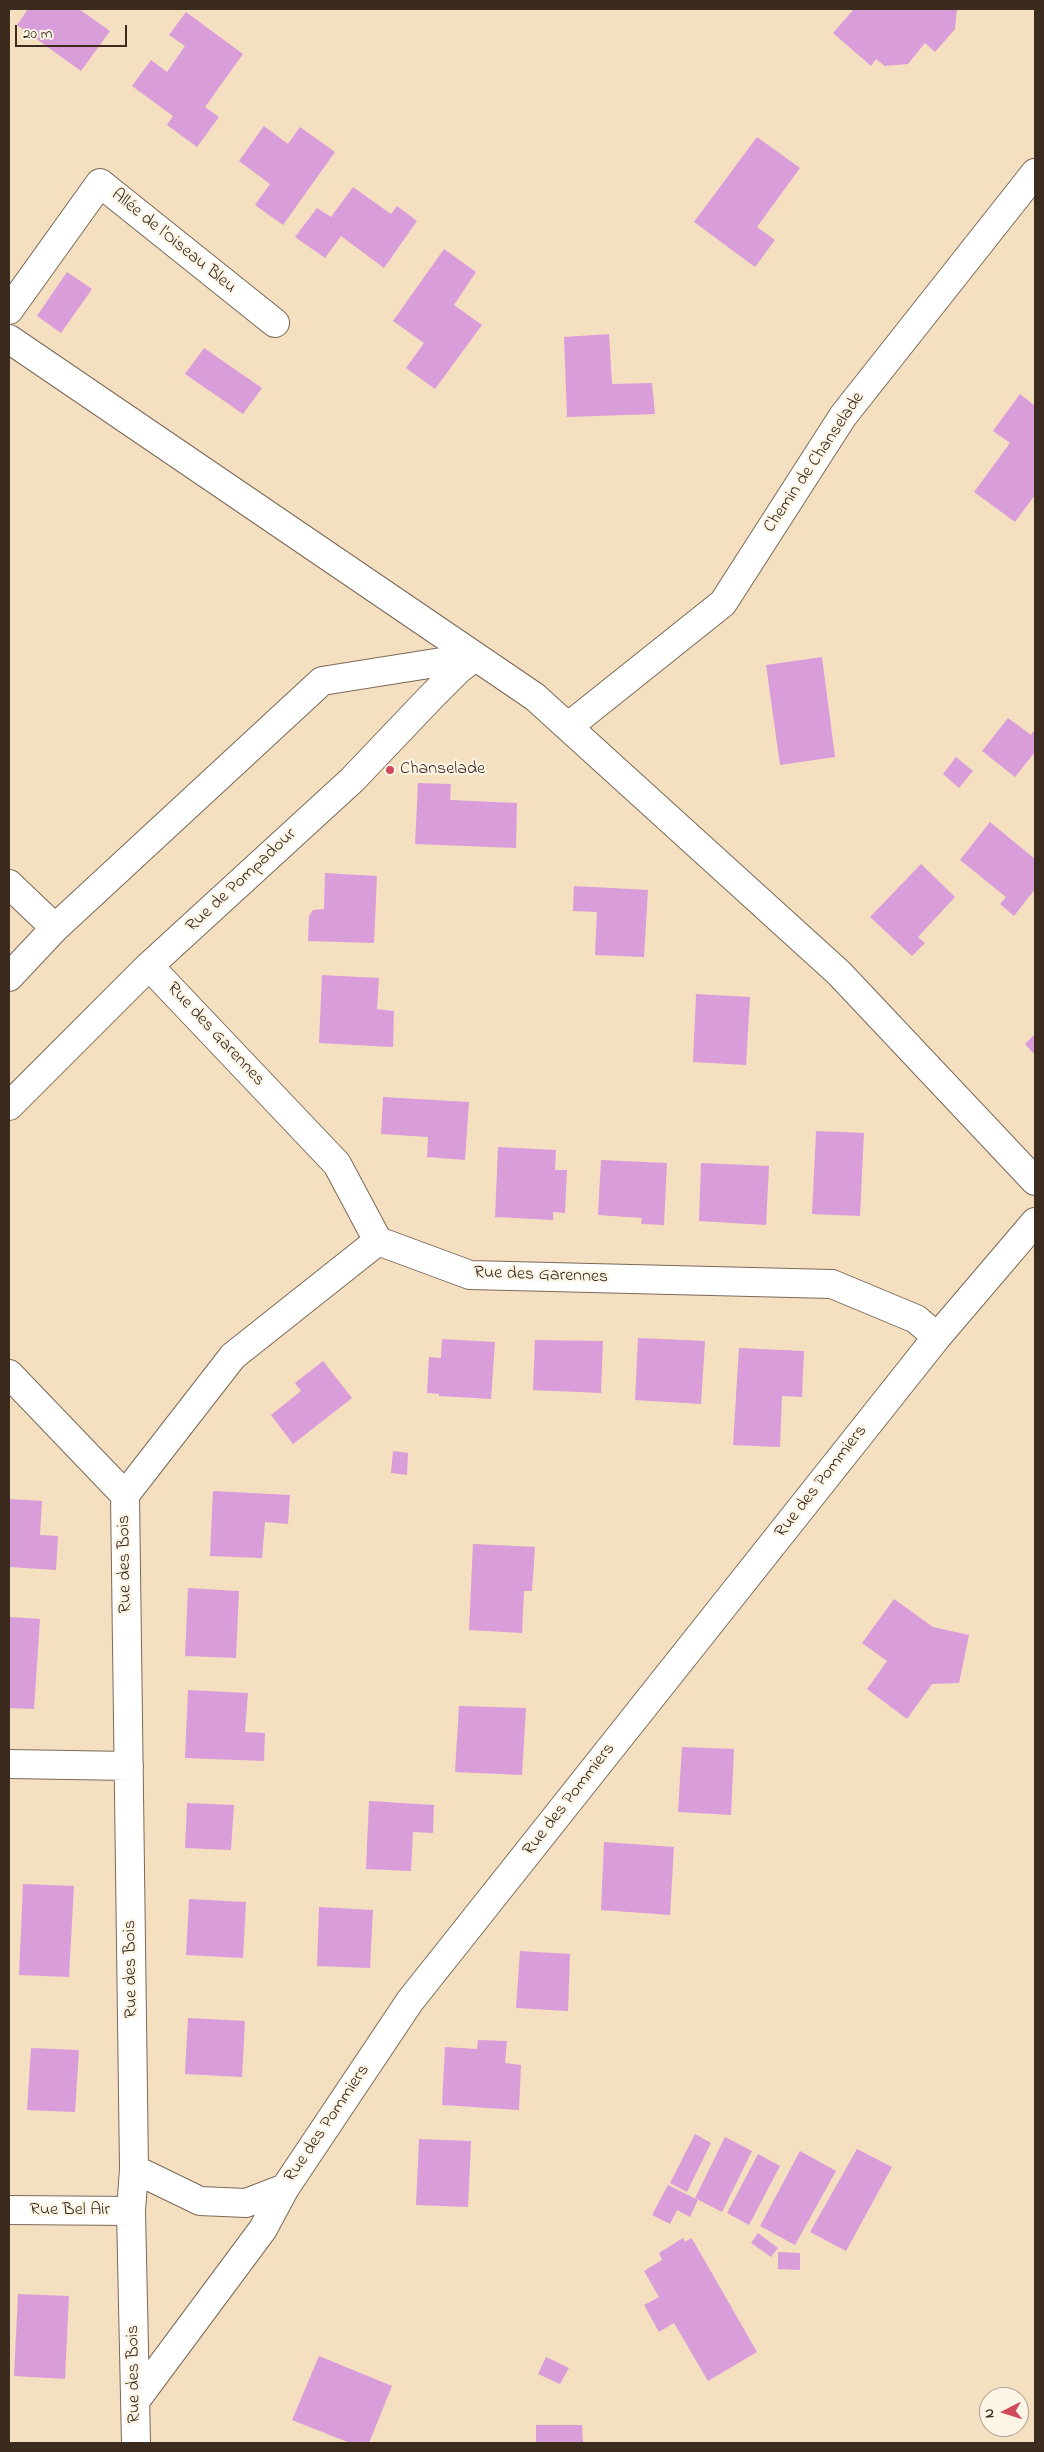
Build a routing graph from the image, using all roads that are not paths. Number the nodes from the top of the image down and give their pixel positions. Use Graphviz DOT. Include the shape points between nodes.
graph roads {
  1 [pos="1035,173"];
  2 [pos="9,310"];
  3 [pos="275,323"];
  4 [pos="9,339"];
  5 [pos="475,657"];
  6 [pos="569,726"];
  7 [pos="9,884"];
  8 [pos="55,928"];
  9 [pos="149,966"];
  10 [pos="9,976"];
  11 [pos="9,1106"];
  12 [pos="1035,1180"];
  13 [pos="1035,1222"];
  14 [pos="378,1242"];
  15 [pos="937,1337"];
  16 [pos="9,1374"];
  17 [pos="125,1495"];
  18 [pos="9,1764"];
  19 [pos="129,1766"];
  20 [pos="134,2169"];
  21 [pos="285,2188"];
  22 [pos="9,2210"];
  23 [pos="131,2211"];
  24 [pos="136,2400"];
  25 [pos="136,2443"];
  1 -- 6 [label="street, Chemin de Chanselade" via="843,416 723,603"];
  2 -- 3 [label="street, Allée de l'Oiseau Bleu" via="100,183"];
  4 -- 5 [label="street"];
  5 -- 6 [label="street" via="535,697"];
  5 -- 8 [label="street" via="322,682"];
  5 -- 9 [label="street, Rue de Pompadour" via="459,669 352,780"];
  6 -- 12 [label="street" via="839,973"];
  7 -- 8 [label="street"];
  8 -- 10 [label="street"];
  9 -- 11 [label="street, Rue de Pompadour"];
  9 -- 14 [label="street, Rue des Garennes" via="337,1164"];
  13 -- 15 [label="street, Rue des Pommiers"];
  14 -- 15 [label="street, Rue des Garennes" via="470,1275 832,1284 916,1319"];
  14 -- 17 [label="street, Rue des Bois" via="233,1356"];
  15 -- 21 [label="street, Rue des Pommiers" via="410,2001"];
  16 -- 17 [label="street, Rue des Bois"];
  17 -- 19 [label="street, Rue des Bois"];
  18 -- 19 [label="street"];
  19 -- 20 [label="street, Rue des Bois"];
  20 -- 21 [label="street" via="200,2200 246,2203"];
  20 -- 23 [label="street, Rue des Bois"];
  21 -- 24 [label="street, Rue des Pommiers" via="263,2229"];
  22 -- 23 [label="street, Rue Bel Air"];
  23 -- 24 [label="street, Rue des Bois"];
  24 -- 25 [label="street, Rue des Bois"];
}
